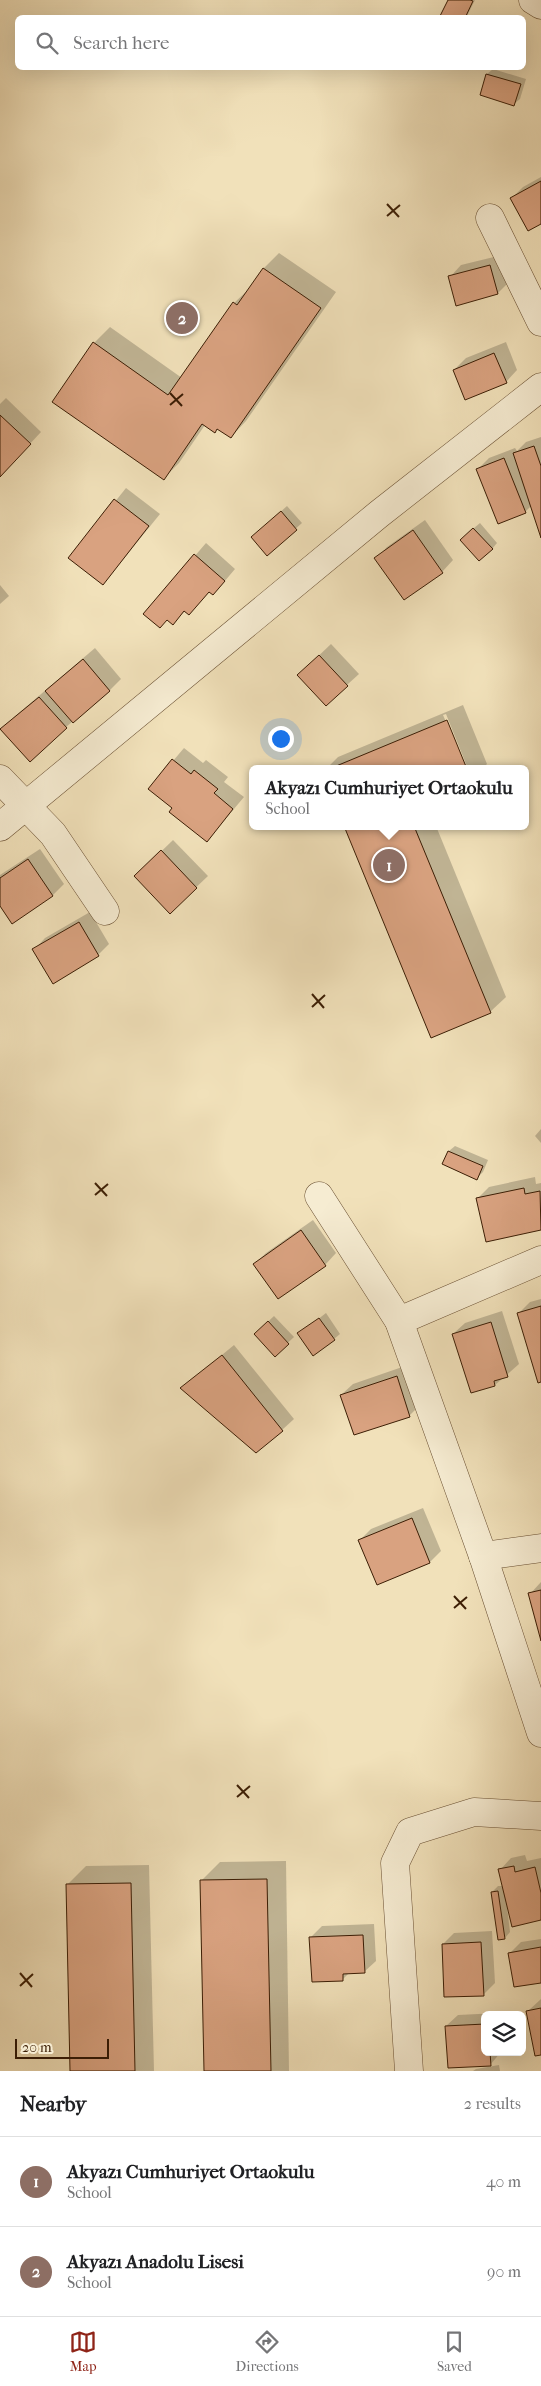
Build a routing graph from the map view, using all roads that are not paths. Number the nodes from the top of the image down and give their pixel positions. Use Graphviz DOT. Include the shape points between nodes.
graph roads {
  1 [pos="533,0"];
  2 [pos="541,5"];
  3 [pos="490,218"];
  4 [pos="541,322"];
  5 [pos="541,387"];
  6 [pos="0,779"];
  7 [pos="28,806"];
  8 [pos="0,827"];
  9 [pos="105,912"];
  10 [pos="319,1196"];
  11 [pos="541,1260"];
  12 [pos="399,1321"];
  13 [pos="541,1548"];
  14 [pos="483,1556"];
  15 [pos="541,1734"];
  16 [pos="541,1816"];
  17 [pos="409,2071"];
  1 -- 2 [label="street"];
  3 -- 4 [label="street"];
  5 -- 7 [label="street" via="379,514"];
  6 -- 7 [label="street"];
  7 -- 8 [label="street"];
  7 -- 9 [label="street" via="53,834"];
  10 -- 12 [label="street"];
  11 -- 12 [label="street"];
  12 -- 14 [label="street"];
  13 -- 14 [label="street"];
  14 -- 15 [label="street"];
  16 -- 17 [label="street" via="474,1812 410,1832 395,1863"];
}
